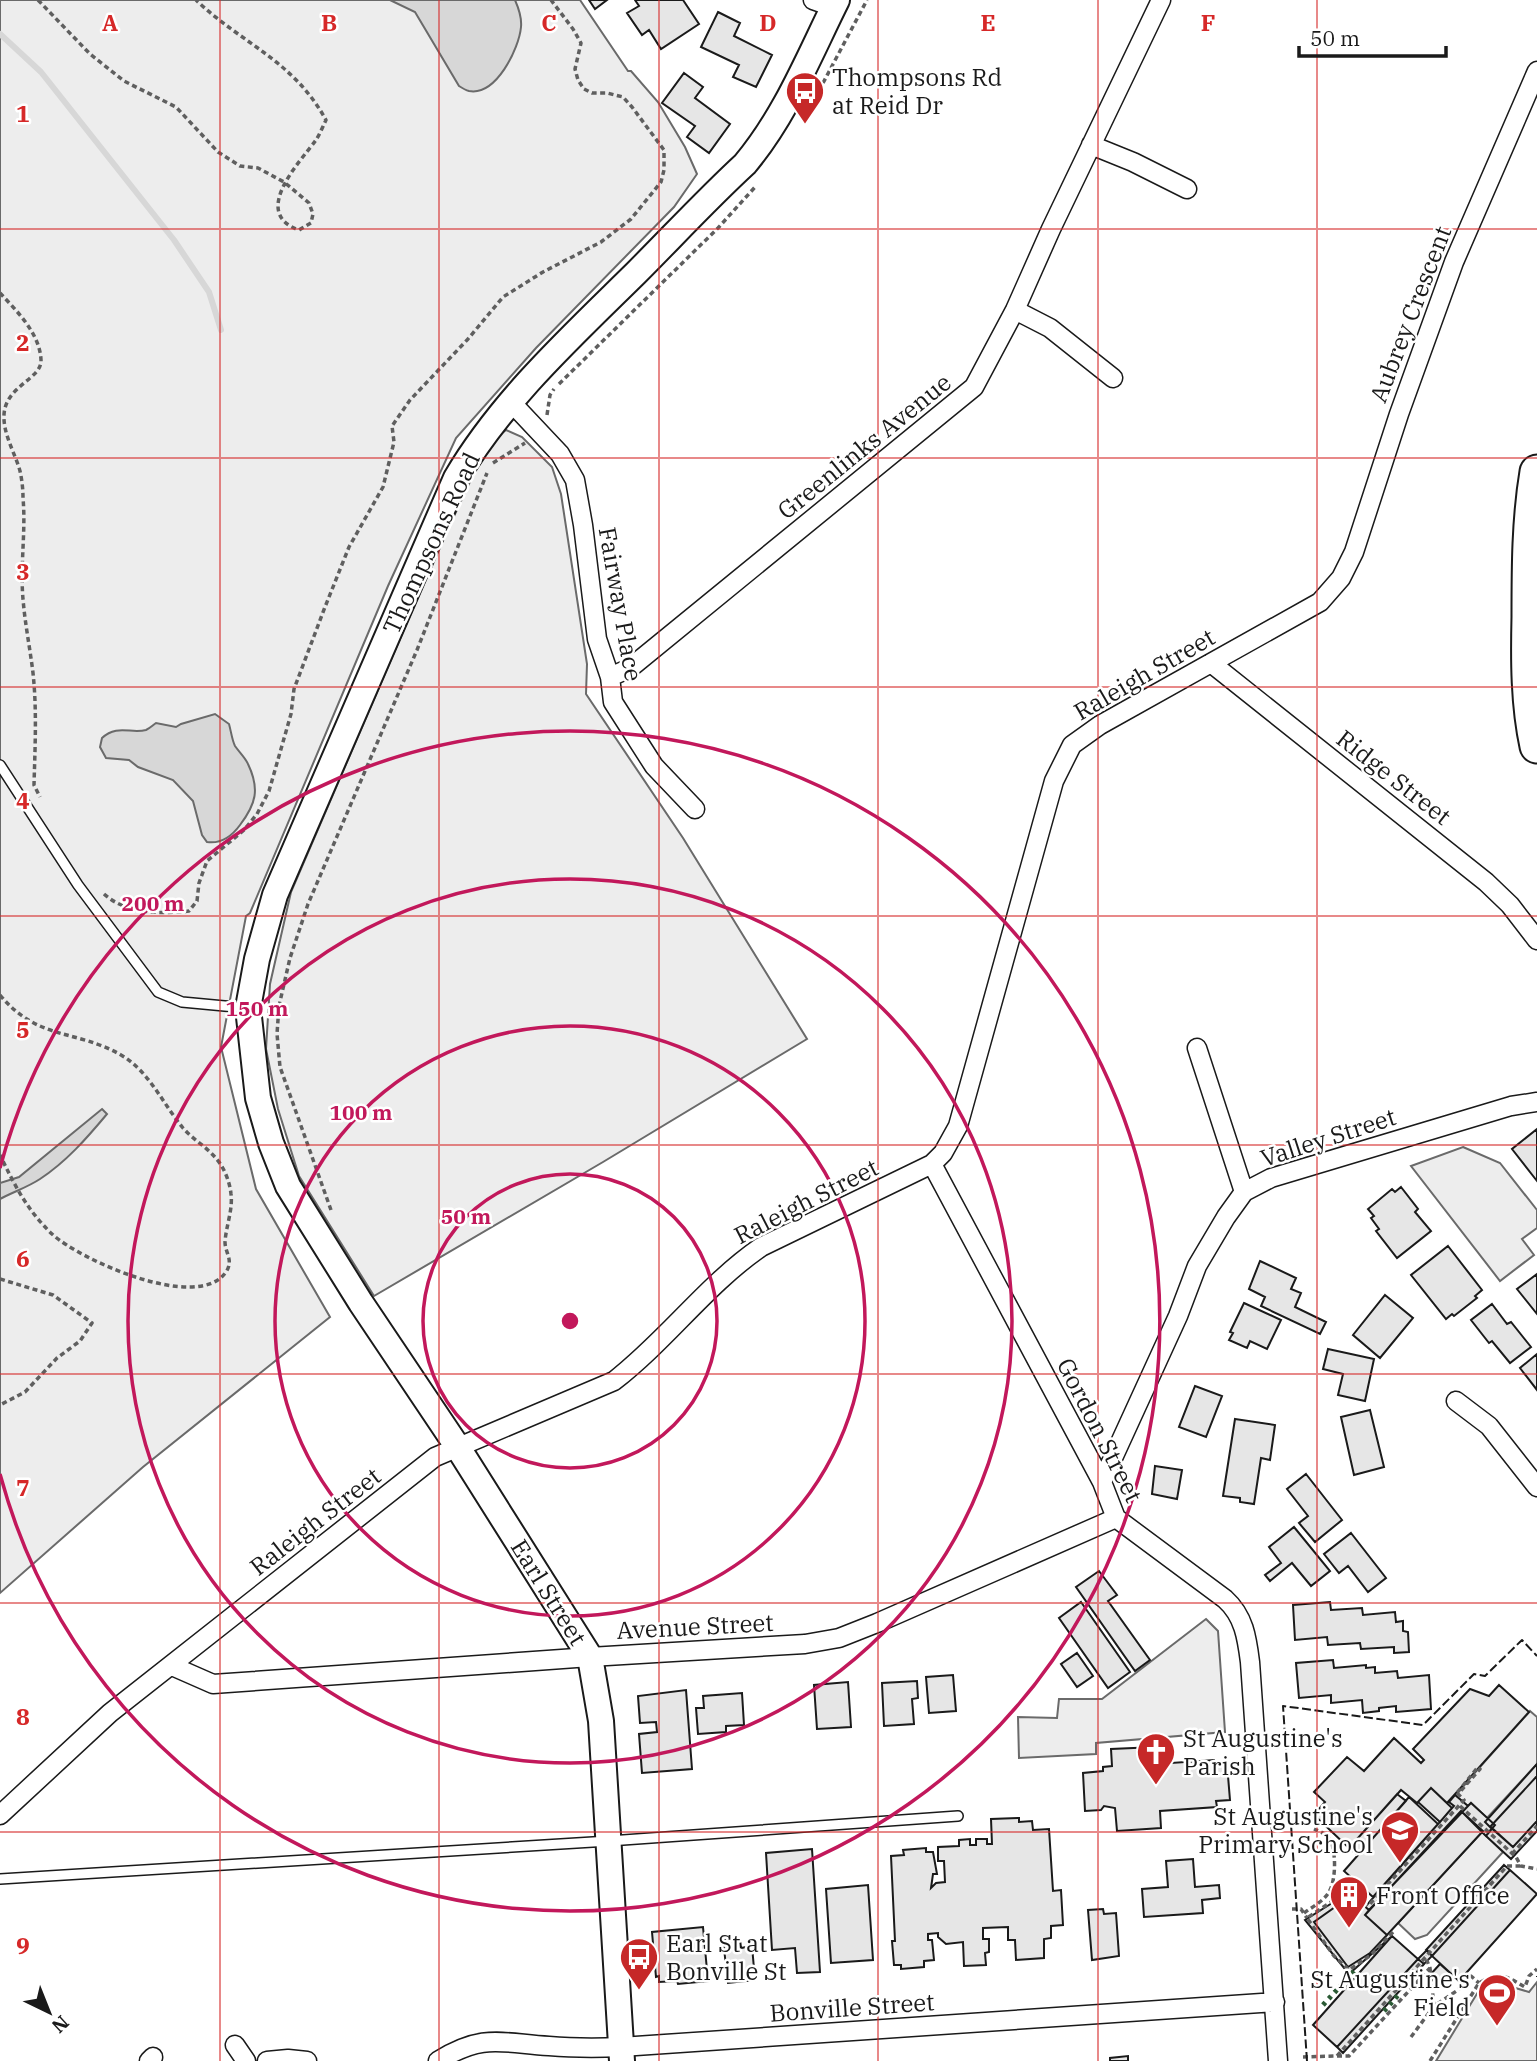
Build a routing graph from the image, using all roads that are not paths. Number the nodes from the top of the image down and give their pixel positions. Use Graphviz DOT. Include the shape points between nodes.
graph roads {
  1 [pos="1161,0"];
  2 [pos="828,2"];
  3 [pos="1537,71"];
  4 [pos="1091,145"];
  5 [pos="1187,189"];
  6 [pos="1016,310"];
  7 [pos="1114,378"];
  8 [pos="510,402"];
  9 [pos="1536,483"];
  10 [pos="1341,579"];
  11 [pos="1211,663"];
  12 [pos="610,677"];
  13 [pos="1537,746"];
  14 [pos="0,765"];
  15 [pos="695,809"];
  16 [pos="1537,940"];
  17 [pos="248,1008"];
  18 [pos="1198,1048"];
  19 [pos="1537,1102"];
  20 [pos="932,1164"];
  21 [pos="288,1186"];
  22 [pos="1244,1192"];
  23 [pos="1456,1401"];
  24 [pos="457,1446"];
  25 [pos="1102,1482"];
  26 [pos="1537,1487"];
  27 [pos="1116,1518"];
  28 [pos="590,1657"];
  29 [pos="172,1667"];
  30 [pos="0,1815"];
  31 [pos="958,1816"];
  32 [pos="609,1841"];
  33 [pos="0,1879"];
  34 [pos="1275,2002"];
  35 [pos="235,2045"];
  36 [pos="622,2054"];
  37 [pos="246,2061"];
  38 [pos="267,2061"];
  39 [pos="307,2061"];
  40 [pos="438,2061"];
  41 [pos="1278,2061"];
  1 -- 4 [label="street, Greenlinks Avenue"];
  2 -- 8 [label="street, Thompsons Road" via="794,89 768,136"];
  3 -- 10 [label="street, Aubrey Crescent" via="1454,262"];
  4 -- 5 [label="street"];
  4 -- 6 [label="street, Greenlinks Avenue"];
  6 -- 7 [label="street" via="1050,328"];
  6 -- 12 [label="street, Greenlinks Avenue" via="974,387 630,668"];
  8 -- 12 [label="street, Fairway Place" via="560,454 575,480 597,639"];
  8 -- 17 [label="street, Thompsons Road" via="467,460 424,550 275,895"];
  9 -- 13 [label="highway" via="1529,547 1528,656"];
  10 -- 11 [label="street, Raleigh Street" via="1320,602"];
  11 -- 16 [label="street, Ridge Street" via="1486,882"];
  11 -- 20 [label="street, Raleigh Street" via="1072,745 1054,781 958,1126"];
  12 -- 15 [label="street, Fairway Place" via="612,702 654,766"];
  14 -- 17 [label="lane" via="78,885 158,992 182,1002"];
  17 -- 21 [label="street, Thompsons Road" via="258,1098"];
  18 -- 22 [label="street"];
  19 -- 22 [label="street, Valley Street" via="1283,1174"];
  20 -- 24 [label="street, Raleigh Street" via="761,1247 738,1263 638,1363 614,1381"];
  20 -- 25 [label="street, Gordon Street"];
  21 -- 24 [label="street, Earl Street"];
  22 -- 25 [label="street, Valley Street" via="1197,1266"];
  23 -- 26 [label="street" via="1489,1426"];
  24 -- 28 [label="street, Earl Street"];
  24 -- 29 [label="street, Raleigh Street" via="435,1457"];
  25 -- 27 [label="street, Gordon Street"];
  27 -- 28 [label="street, Avenue Street" via="839,1638"];
  27 -- 34 [label="street, Gordon Street" via="1232,1605 1243,1625 1250,1662"];
  28 -- 29 [label="street, Avenue Street" via="213,1684"];
  28 -- 32 [label="street, Earl Street" via="601,1721"];
  29 -- 30 [label="street, Raleigh Street" via="110,1713"];
  31 -- 32 [label="lane"];
  32 -- 33 [label="lane"];
  32 -- 36 [label="street, Earl Street"];
  34 -- 36 [label="street, Bonville Street"];
  34 -- 41 [label="street, Gordon Street"];
  35 -- 37 [label="street"];
  36 -- 40 [label="street, Bonville Street" via="492,2041 460,2048"];
  38 -- 39 [label="street"];
}
